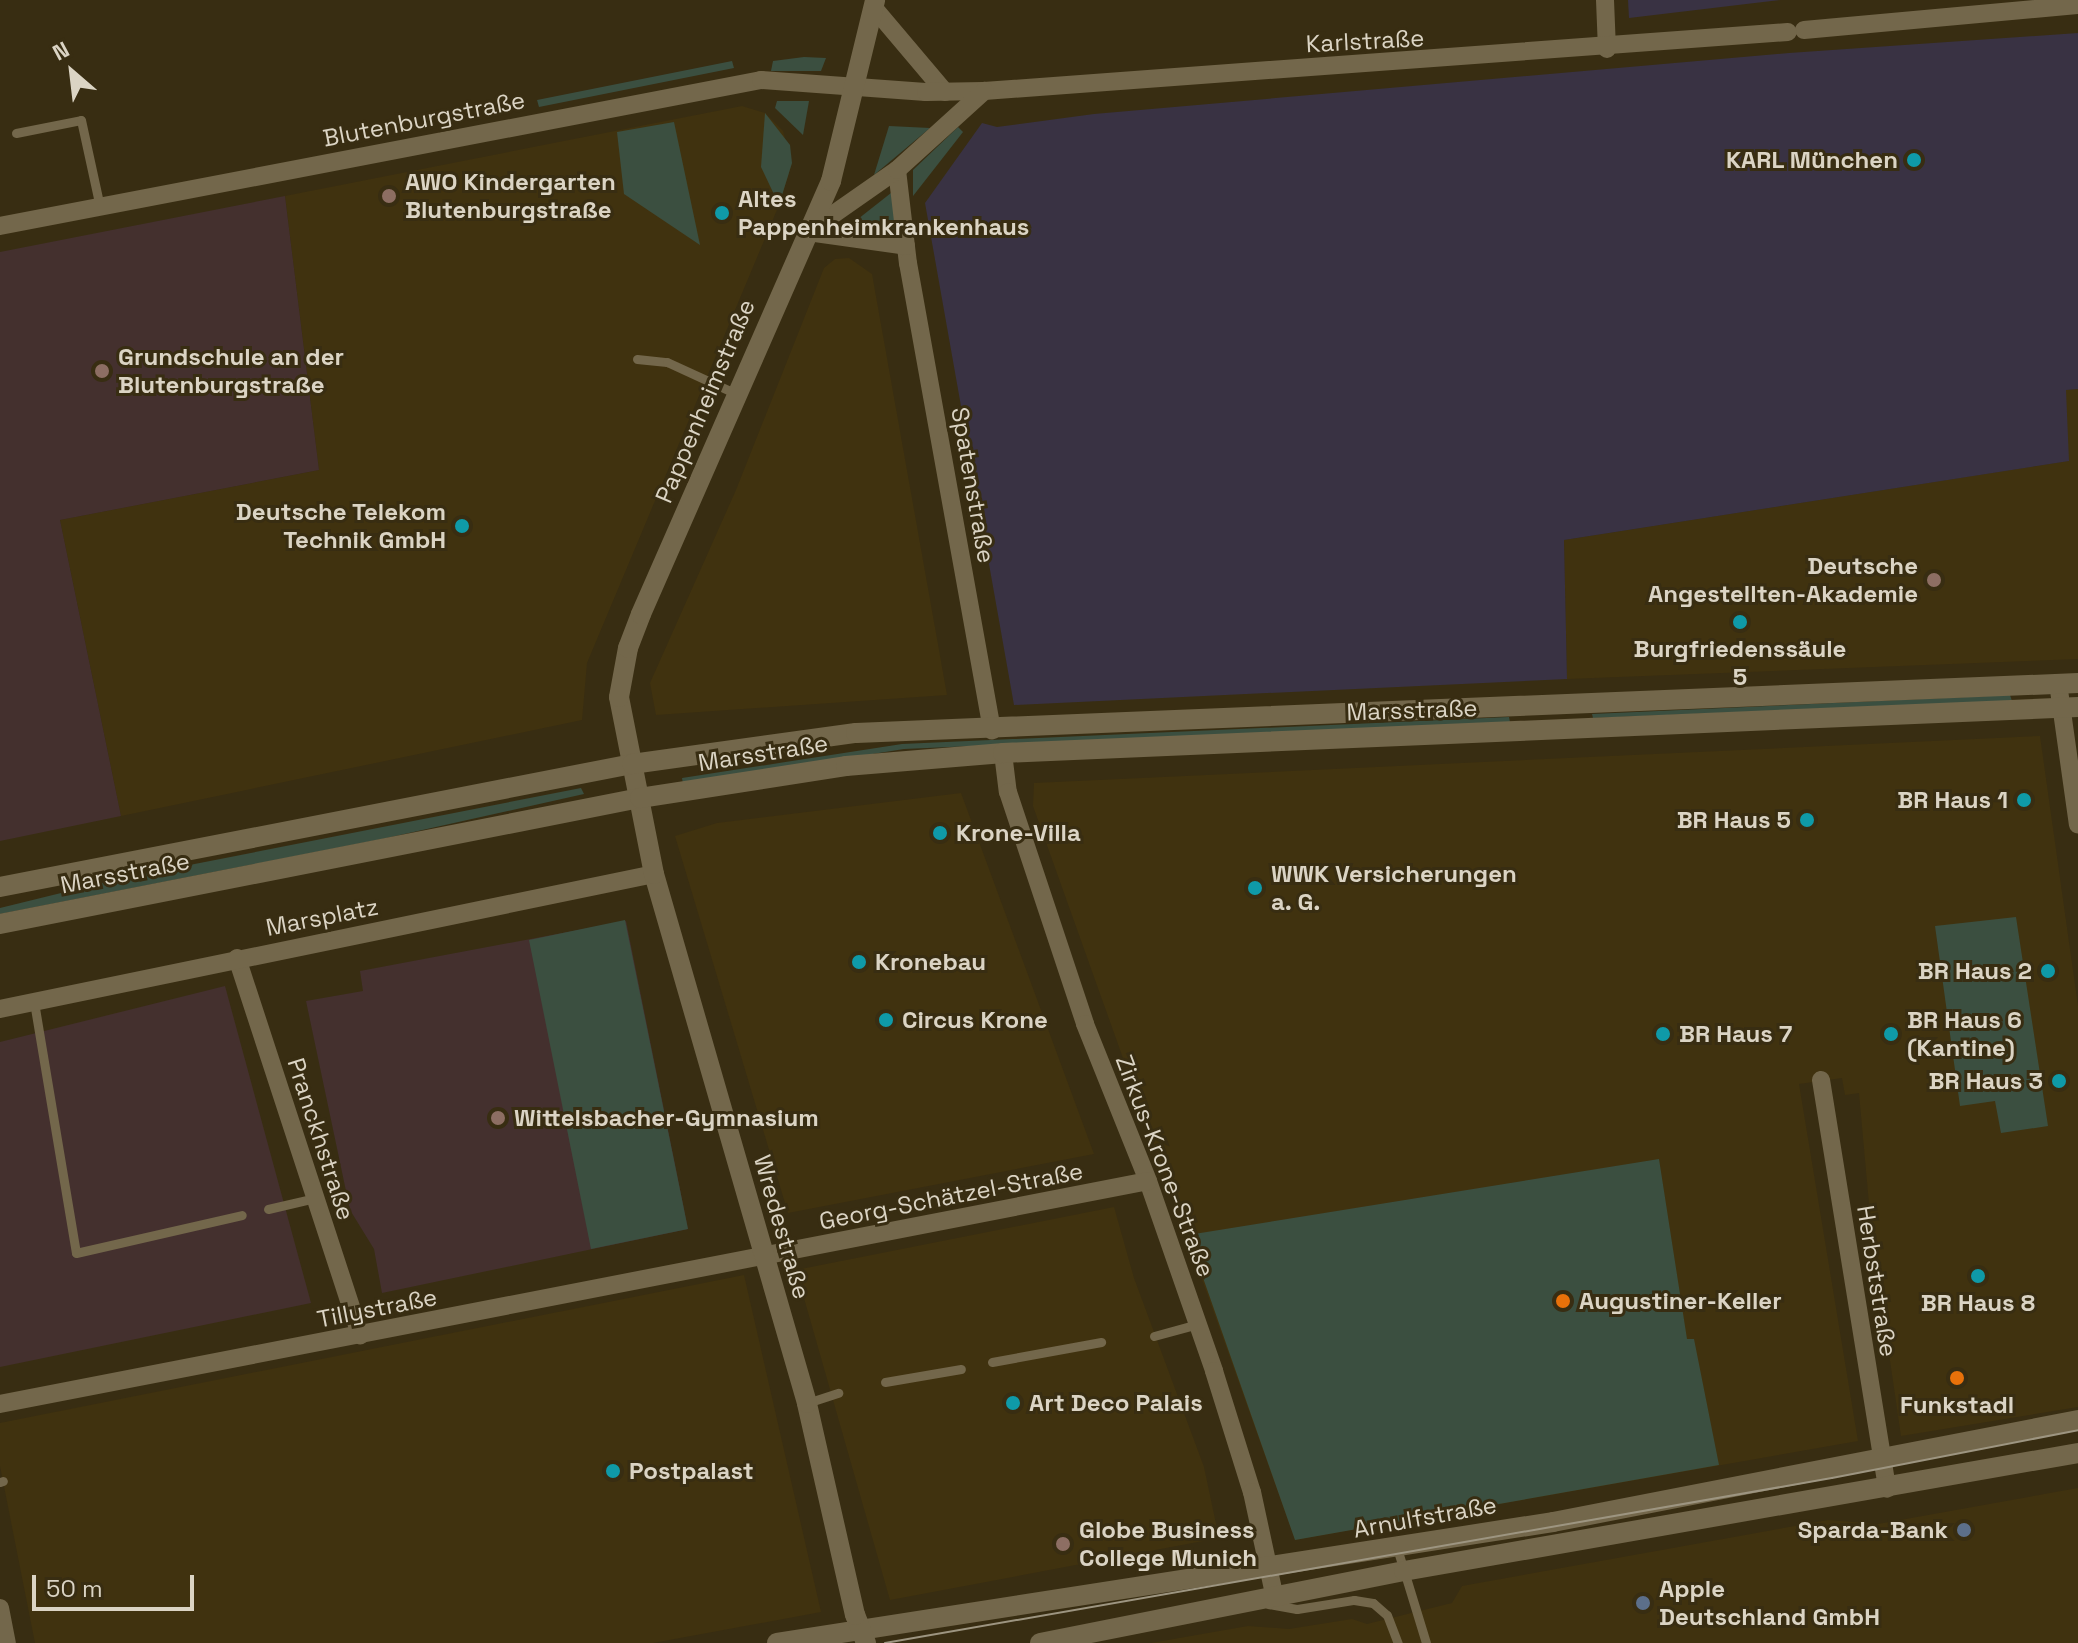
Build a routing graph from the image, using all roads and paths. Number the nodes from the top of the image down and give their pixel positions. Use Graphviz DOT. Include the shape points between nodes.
graph roads {
  1 [pos="1605,0"];
  2 [pos="874,4"];
  3 [pos="2078,5"];
  4 [pos="1607,49"];
  5 [pos="858,86"];
  6 [pos="984,91"];
  7 [pos="945,92"];
  8 [pos="16,133"];
  9 [pos="897,170"];
  10 [pos="100,207"];
  11 [pos="0,226"];
  12 [pos="808,232"];
  13 [pos="906,246"];
  14 [pos="637,359"];
  15 [pos="737,394"];
  16 [pos="2068,683"];
  17 [pos="1544,705"];
  18 [pos="2069,707"];
  19 [pos="1545,730"];
  20 [pos="992,731"];
  21 [pos="1003,753"];
  22 [pos="632,764"];
  23 [pos="640,798"];
  24 [pos="2078,825"];
  25 [pos="645,826"];
  26 [pos="654,874"];
  27 [pos="0,887"];
  28 [pos="0,924"];
  29 [pos="237,958"];
  30 [pos="34,1002"];
  31 [pos="0,1009"];
  32 [pos="1821,1080"];
  33 [pos="1148,1181"];
  34 [pos="315,1198"];
  35 [pos="268,1209"];
  36 [pos="242,1215"];
  37 [pos="764,1258"];
  38 [pos="1198,1324"];
  39 [pos="1154,1336"];
  40 [pos="1101,1342"];
  41 [pos="362,1343"];
  42 [pos="992,1362"];
  43 [pos="961,1369"];
  44 [pos="885,1382"];
  45 [pos="838,1393"];
  46 [pos="807,1403"];
  47 [pos="0,1404"];
  48 [pos="2078,1420"];
  49 [pos="2078,1453"];
  50 [pos="1882,1457"];
  51 [pos="1887,1489"];
  52 [pos="1397,1548"];
  53 [pos="1270,1565"];
  54 [pos="1404,1571"];
  55 [pos="1275,1598"];
  56 [pos="1241,1604"];
  57 [pos="0,1608"];
  58 [pos="863,1635"];
  59 [pos="7,1643"];
  60 [pos="777,1643"];
  61 [pos="1040,1643"];
  62 [pos="1398,1643"];
  63 [pos="1426,1643"];
  1 -- 4 [label="street"];
  2 -- 5 [label="main road, Pappenheimstraße"];
  2 -- 7 [label="street"];
  3 -- 4 [label="street, Karlstraße"];
  4 -- 6 [label="street, Karlstraße"];
  5 -- 7 [label="street, Karlstraße"];
  5 -- 10 [label="street, Blutenburgstraße" via="738,83"];
  5 -- 12 [label="main road, Pappenheimstraße" via="831,181"];
  6 -- 7 [label="street, Karlstraße"];
  6 -- 9 [label="street"];
  8 -- 10 [label="lane" via="81,120"];
  9 -- 12 [label="street"];
  9 -- 13 [label="street, Spatenstraße"];
  10 -- 11 [label="street, Blutenburgstraße"];
  12 -- 13 [label="street"];
  12 -- 15 [label="main road, Pappenheimstraße"];
  13 -- 20 [label="street, Spatenstraße"];
  14 -- 15 [label="lane" via="667,362"];
  15 -- 22 [label="main road, Pappenheimstraße" via="628,648 619,697"];
  16 -- 17 [label="main road, Marsstraße"];
  16 -- 18 [label="street"];
  17 -- 19 [label="street"];
  17 -- 20 [label="main road, Marsstraße"];
  18 -- 19 [label="main road, Marsstraße"];
  18 -- 24 [label="street"];
  19 -- 21 [label="main road, Marsstraße"];
  20 -- 22 [label="main road, Marsstraße" via="856,733"];
  21 -- 23 [label="main road, Marsstraße" via="846,766"];
  21 -- 33 [label="street, Zirkus-Krone-Straße" via="1008,792 1085,1024"];
  22 -- 23 [label="main road, Pappenheimstraße"];
  22 -- 27 [label="main road, Marsstraße"];
  23 -- 25 [label="main road, Pappenheimstraße"];
  23 -- 28 [label="main road, Marsstraße"];
  25 -- 26 [label="main road, Wredestraße"];
  26 -- 29 [label="street, Marsplatz"];
  26 -- 37 [label="main road, Wredestraße"];
  29 -- 30 [label="street, Marsplatz"];
  29 -- 34 [label="street, Pranckhstraße"];
  30 -- 31 [label="street, Marsplatz"];
  30 -- 36 [label="lane" via="76,1253"];
  32 -- 50 [label="street, Herbststraße"];
  33 -- 37 [label="street, Georg-Schätzel-Straße"];
  33 -- 38 [label="street, Zirkus-Krone-Straße"];
  34 -- 35 [label="lane"];
  34 -- 41 [label="street, Pranckhstraße"];
  37 -- 41 [label="street, Tillystraße"];
  37 -- 46 [label="main road, Wredestraße"];
  38 -- 39 [label="lane"];
  38 -- 53 [label="street, Zirkus-Krone-Straße"];
  40 -- 42 [label="lane"];
  41 -- 47 [label="street, Tillystraße"];
  43 -- 44 [label="lane"];
  45 -- 46 [label="lane"];
  46 -- 58 [label="main road, Wredestraße"];
  48 -- 50 [label="main road, Arnulfstraße"];
  49 -- 51 [label="main road, Arnulfstraße"];
  50 -- 51 [label="street, Herbststraße"];
  50 -- 52 [label="main road, Arnulfstraße"];
  51 -- 54 [label="main road, Arnulfstraße"];
  52 -- 53 [label="main road, Arnulfstraße"];
  52 -- 54 [label="lane"];
  53 -- 55 [label="street, Zirkus-Krone-Straße"];
  53 -- 58 [label="main road, Arnulfstraße"];
  54 -- 55 [label="main road, Arnulfstraße"];
  54 -- 63 [label="lane"];
  55 -- 56 [label="main road, Arnulfstraße"];
  56 -- 61 [label="main road, Arnulfstraße"];
  56 -- 62 [label="lane" via="1297,1609 1354,1600 1373,1603 1387,1615"];
  57 -- 59 [label="street"];
  58 -- 60 [label="main road, Arnulfstraße"];
}
